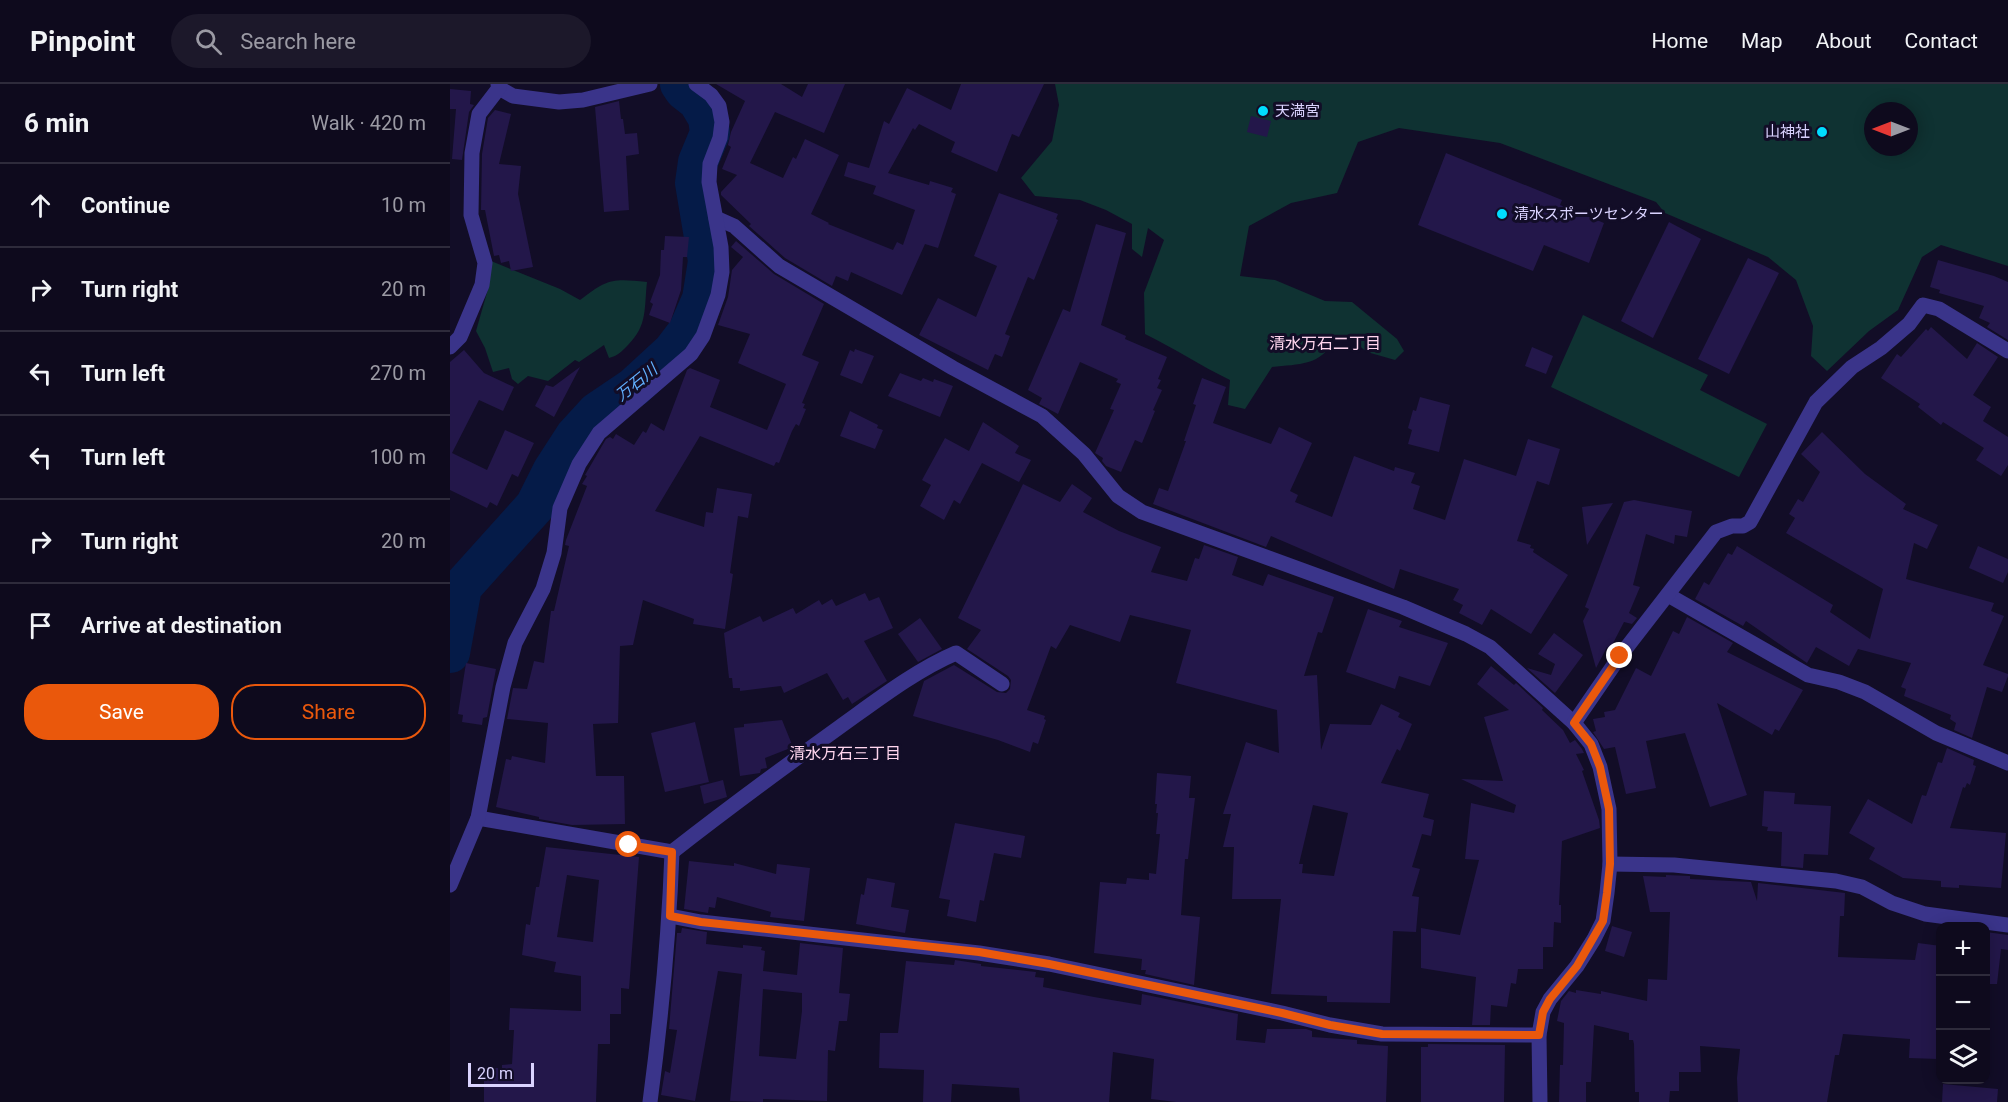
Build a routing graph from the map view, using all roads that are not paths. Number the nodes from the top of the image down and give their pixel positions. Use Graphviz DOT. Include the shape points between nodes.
graph roads {
  1 [pos="650,84"];
  2 [pos="696,84"];
  3 [pos="498,86"];
  4 [pos="716,218"];
  5 [pos="457,326"];
  6 [pos="450,347"];
  7 [pos="2008,351"];
  8 [pos="1668,595"];
  9 [pos="1002,684"];
  10 [pos="1574,723"];
  11 [pos="2008,763"];
  12 [pos="478,818"];
  13 [pos="672,852"];
  14 [pos="1610,864"];
  15 [pos="450,885"];
  16 [pos="670,916"];
  17 [pos="2008,925"];
  18 [pos="1539,1035"];
  19 [pos="650,1102"];
  20 [pos="1540,1102"];
  1 -- 3 [label="street" via="559,102 513,96"];
  2 -- 4 [label="street" via="719,106 722,122 710,164"];
  3 -- 5 [label="street" via="479,114 472,153 471,215 484,263 482,285"];
  4 -- 10 [label="street" via="734,226 779,266 1042,416 1084,454 1118,496 1142,512 1466,634 1490,647"];
  4 -- 12 [label="street" via="722,272 703,336 691,354 599,433 579,464 560,508 554,553 543,589 520,630 509,665"];
  5 -- 6 [label="street" via="460,337"];
  7 -- 8 [label="street" via="1938,309 1923,305 1909,324 1852,367 1816,402 1750,522 1716,532"];
  8 -- 10 [label="street"];
  8 -- 11 [label="street" via="1808,675 1865,692 1936,733"];
  9 -- 13 [label="street" via="956,653 940,660 737,801"];
  10 -- 14 [label="street" via="1591,744 1600,767 1609,809"];
  12 -- 13 [label="street"];
  12 -- 15 [label="street"];
  13 -- 16 [label="street"];
  14 -- 17 [label="street" via="1674,865 1836,881 1862,887 1924,914"];
  14 -- 18 [label="street" via="1603,921 1577,966 1550,999"];
  16 -- 18 [label="street" via="979,952 1382,1034"];
  16 -- 19 [label="street"];
  18 -- 20 [label="street"];
}
